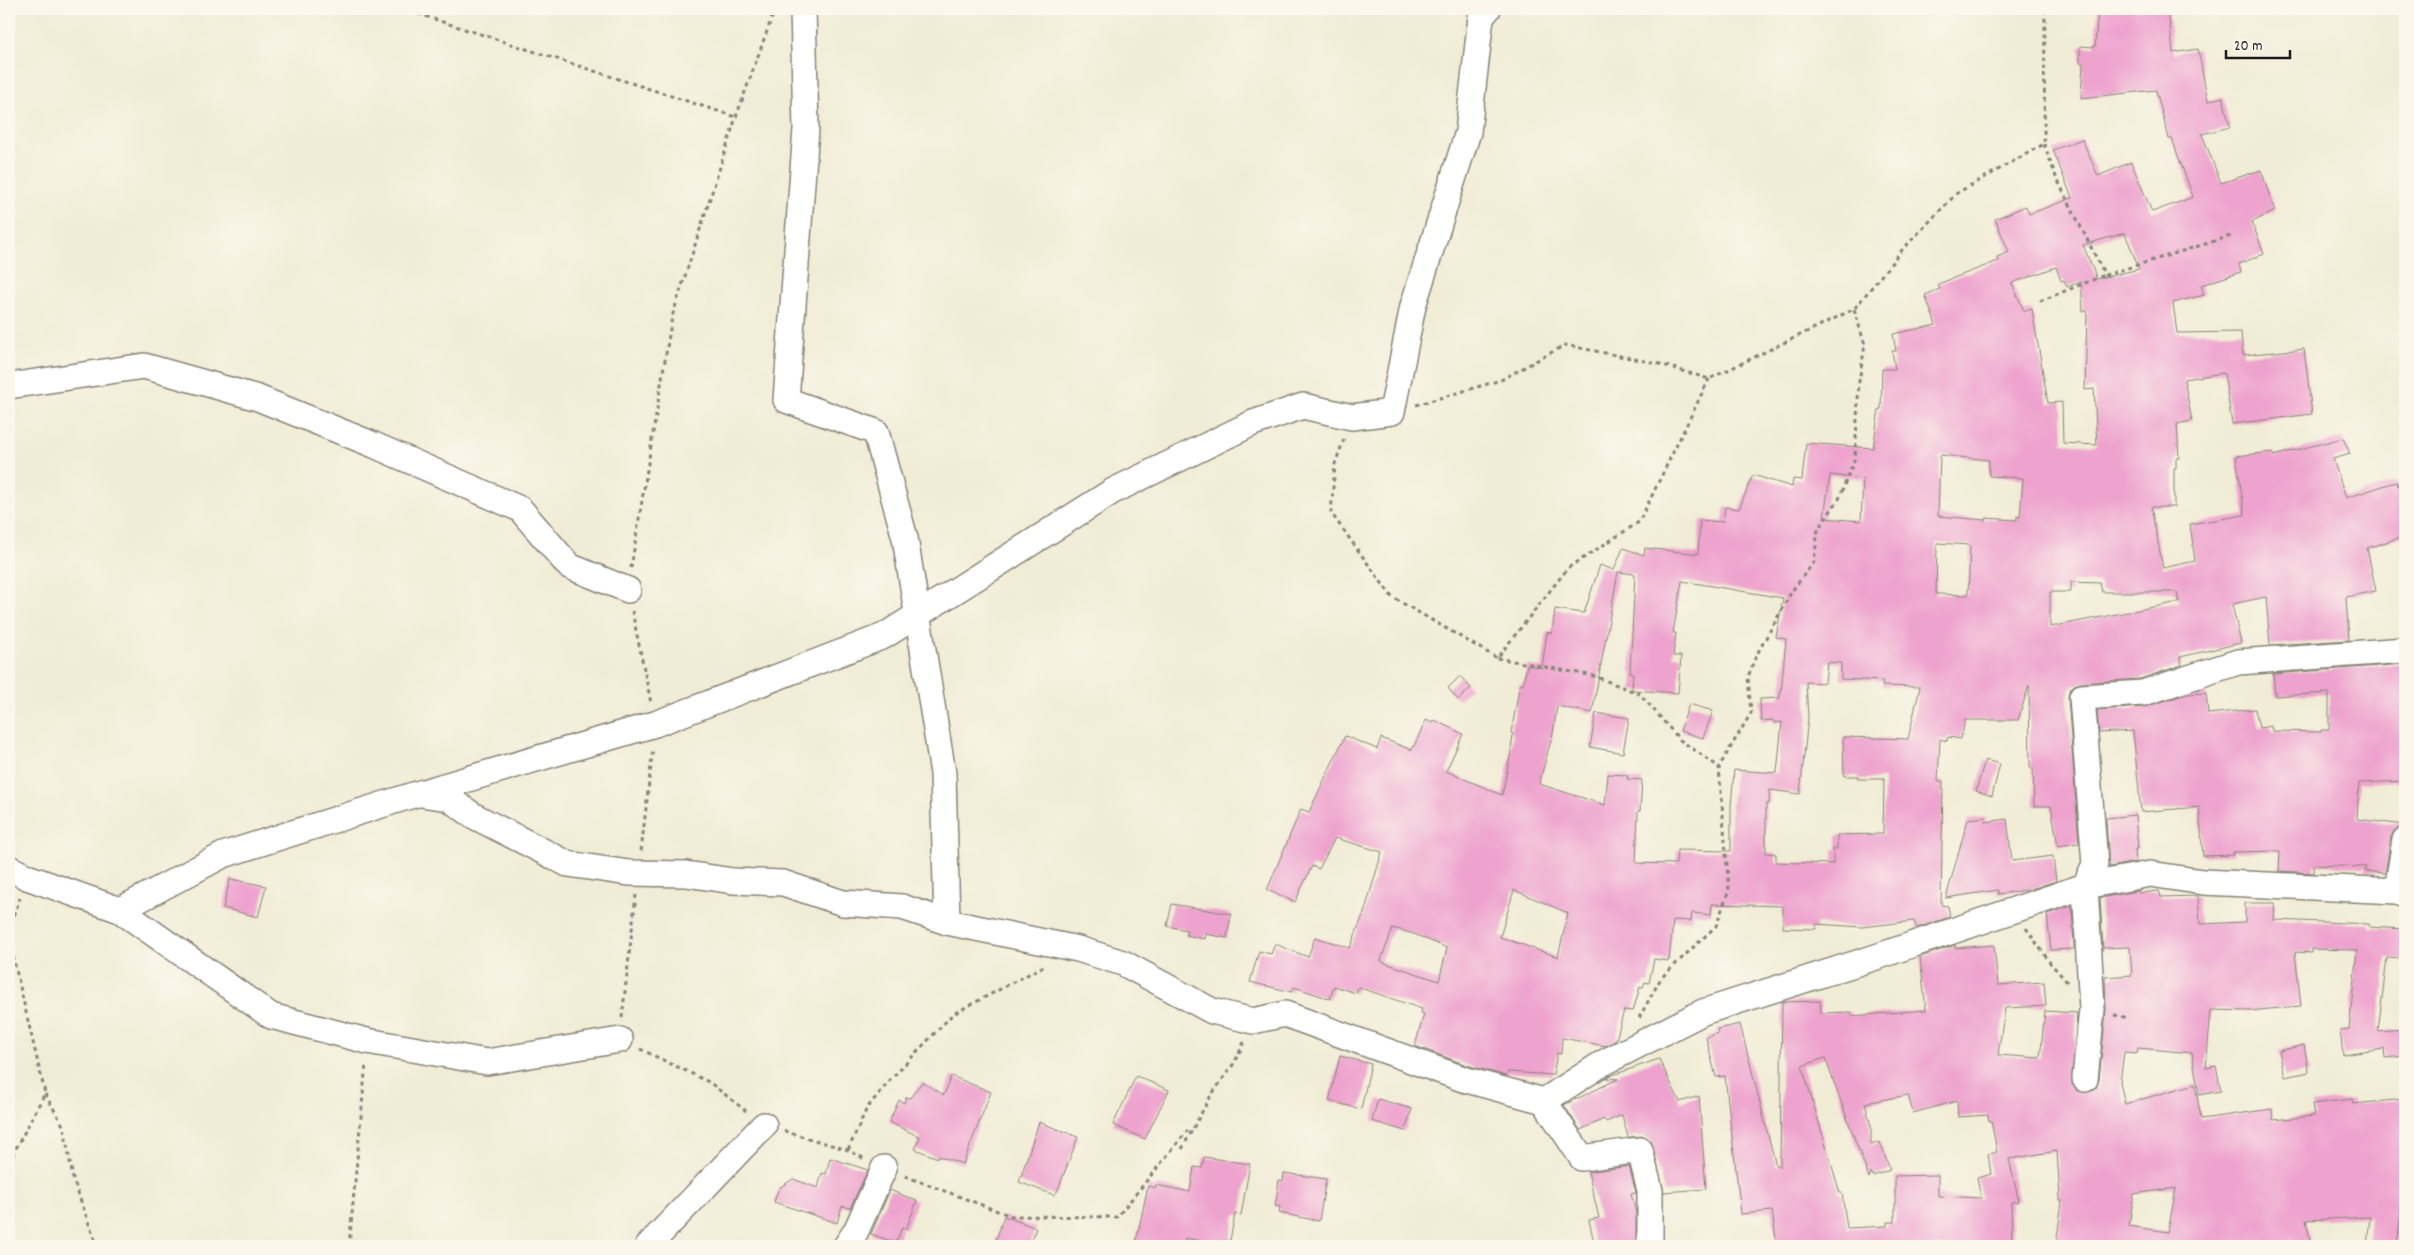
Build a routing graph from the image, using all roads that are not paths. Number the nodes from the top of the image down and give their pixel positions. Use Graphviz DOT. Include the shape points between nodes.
graph roads {
  1 [pos="803,9"];
  2 [pos="1488,9"];
  3 [pos="9,386"];
  4 [pos="628,590"];
  5 [pos="917,615"];
  6 [pos="2405,650"];
  7 [pos="418,794"];
  8 [pos="2405,840"];
  9 [pos="18,873"];
  10 [pos="2085,886"];
  11 [pos="2401,893"];
  12 [pos="120,910"];
  13 [pos="947,922"];
  14 [pos="620,1040"];
  15 [pos="2085,1079"];
  16 [pos="1544,1101"];
  17 [pos="764,1125"];
  18 [pos="884,1168"];
  19 [pos="648,1246"];
  20 [pos="846,1246"];
  21 [pos="1650,1246"];
  1 -- 5 [label="street" via="806,129 786,400 876,432 905,538"];
  2 -- 5 [label="street" via="1481,18 1468,132 1413,306 1392,412 1352,417 1303,406 1253,423 1113,491"];
  3 -- 4 [label="street" via="144,366 258,398 520,509 569,566"];
  5 -- 7 [label="street" via="884,636 655,724"];
  5 -- 13 [label="street" via="943,773"];
  6 -- 10 [label="street" via="2238,662 2143,693 2082,697 2095,864"];
  7 -- 12 [label="street" via="223,855"];
  7 -- 13 [label="street" via="448,798 474,816 568,864 733,881 783,882 843,903 902,907"];
  8 -- 11 [label="street"];
  9 -- 12 [label="street"];
  10 -- 11 [label="street" via="2150,874 2203,882"];
  10 -- 15 [label="street" via="2092,1009"];
  10 -- 16 [label="street" via="1702,1012 1604,1063"];
  12 -- 14 [label="street" via="271,1016 368,1041 487,1062"];
  13 -- 16 [label="street" via="1078,949 1123,963 1212,1011 1253,1021 1285,1014 1463,1079"];
  16 -- 21 [label="street" via="1582,1158 1640,1150 1650,1191"];
  17 -- 19 [label="street"];
  18 -- 20 [label="street"];
}
